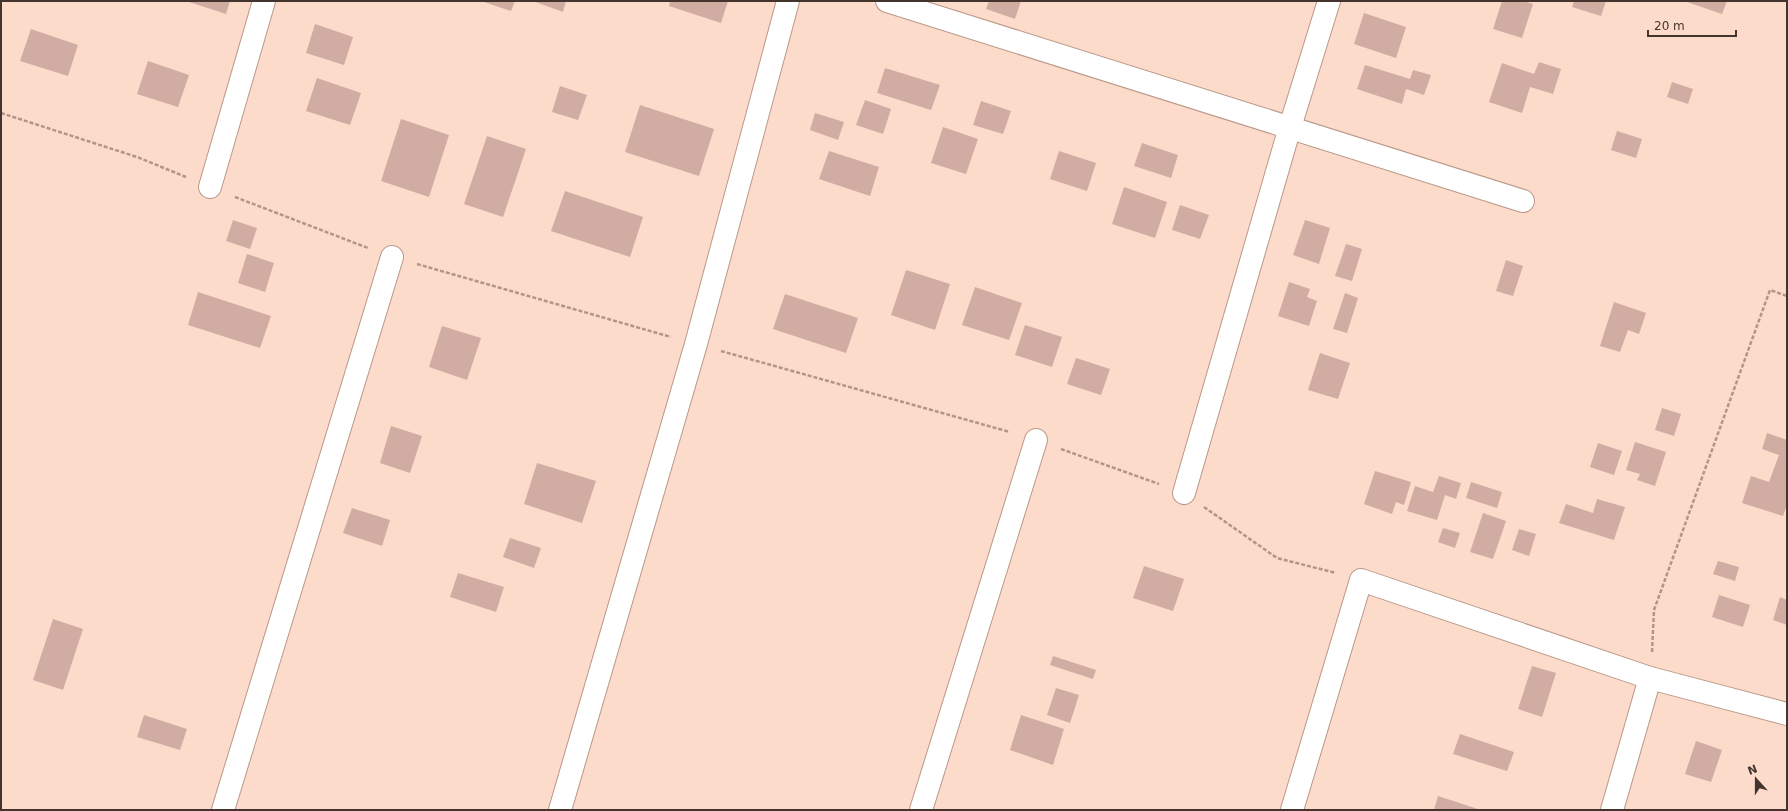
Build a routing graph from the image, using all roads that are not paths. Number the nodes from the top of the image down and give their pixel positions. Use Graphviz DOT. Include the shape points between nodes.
graph roads {
  1 [pos="264,1"];
  2 [pos="788,1"];
  3 [pos="887,1"];
  4 [pos="1329,1"];
  5 [pos="1290,127"];
  6 [pos="210,187"];
  7 [pos="1523,201"];
  8 [pos="392,257"];
  9 [pos="1036,440"];
  10 [pos="1184,493"];
  11 [pos="1650,678"];
  12 [pos="1787,714"];
  13 [pos="223,810"];
  14 [pos="560,810"];
  15 [pos="921,810"];
  16 [pos="1292,810"];
  17 [pos="1612,810"];
  1 -- 6 [label="street"];
  2 -- 14 [label="street" via="696,344"];
  3 -- 5 [label="street"];
  4 -- 5 [label="street"];
  5 -- 7 [label="street"];
  5 -- 10 [label="street"];
  8 -- 13 [label="street"];
  9 -- 15 [label="street"];
  11 -- 12 [label="street"];
  11 -- 16 [label="street" via="1361,580"];
  11 -- 17 [label="street"];
}
